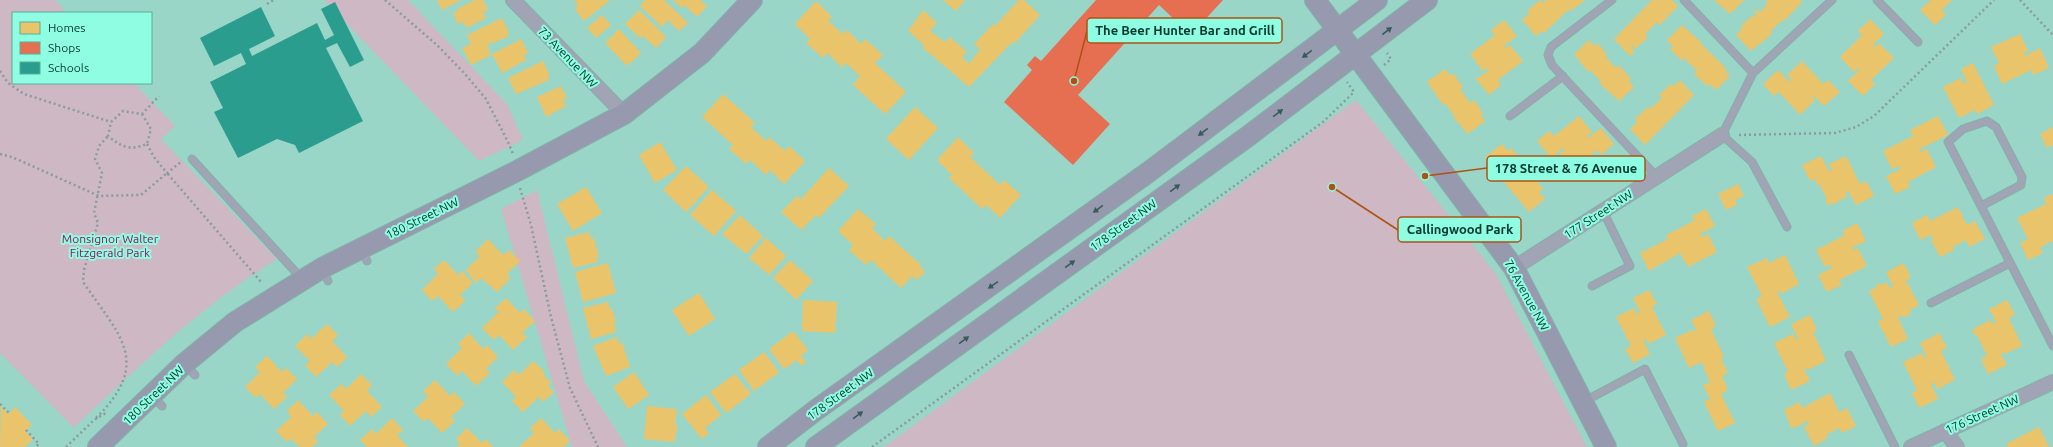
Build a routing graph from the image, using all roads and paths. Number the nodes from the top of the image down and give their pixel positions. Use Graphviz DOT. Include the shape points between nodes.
graph roads {
  1 [pos="274,0"];
  2 [pos="385,0"];
  3 [pos="513,0"];
  4 [pos="752,0"];
  5 [pos="1315,0"];
  6 [pos="1378,0"];
  7 [pos="1427,0"];
  8 [pos="1612,0"];
  9 [pos="1684,0"];
  10 [pos="1832,0"];
  11 [pos="1877,0"];
  12 [pos="1994,0"];
  13 [pos="2020,0"];
  14 [pos="267,4"];
  15 [pos="1338,31"];
  16 [pos="2053,34"];
  17 [pos="1918,42"];
  18 [pos="1356,54"];
  19 [pos="0,71"];
  20 [pos="1753,73"];
  21 [pos="1563,76"];
  22 [pos="1354,92"];
  23 [pos="159,96"];
  24 [pos="142,114"];
  25 [pos="624,114"];
  26 [pos="1510,116"];
  27 [pos="111,122"];
  28 [pos="1722,134"];
  29 [pos="108,136"];
  30 [pos="147,144"];
  31 [pos="0,154"];
  32 [pos="513,154"];
  33 [pos="192,159"];
  34 [pos="181,162"];
  35 [pos="168,173"];
  36 [pos="1657,177"];
  37 [pos="519,186"];
  38 [pos="98,196"];
  39 [pos="1981,206"];
  40 [pos="1603,211"];
  41 [pos="1787,227"];
  42 [pos="2010,263"];
  43 [pos="1514,268"];
  44 [pos="302,279"];
  45 [pos="262,283"];
  46 [pos="1592,286"];
  47 [pos="1931,303"];
  48 [pos="2053,346"];
  49 [pos="1849,355"];
  50 [pos="2053,382"];
  51 [pos="1583,402"];
  52 [pos="0,404"];
  53 [pos="816,410"];
  54 [pos="10,413"];
  55 [pos="94,420"];
  56 [pos="26,430"];
  57 [pos="1945,431"];
  58 [pos="834,433"];
  59 [pos="1684,444"];
  60 [pos="35,447"];
  61 [pos="98,447"];
  62 [pos="598,447"];
  63 [pos="768,447"];
  64 [pos="816,447"];
  65 [pos="872,447"];
  66 [pos="1606,447"];
  67 [pos="1895,447"];
  68 [pos="1912,447"];
  69 [pos="1957,447"];
  1 -- 14 [label="path"];
  2 -- 32 [label="path" via="438,46 486,99"];
  3 -- 25 [label="street, 73 Avenue NW"];
  4 -- 25 [label="main road, 180 Street NW" via="702,53"];
  5 -- 15 [label="main road, 76 Avenue NW"];
  6 -- 15 [label="main road, 178 Street NW"];
  18 -- 7 [label="main road, 178 Street NW, one-way"];
  8 -- 21 [label="lane" via="1551,47 1548,55 1552,65"];
  9 -- 20 [label="lane"];
  10 -- 20 [label="lane"];
  11 -- 17 [label="lane"];
  12 -- 28 [label="path" via="1874,116 1856,127 1835,133"];
  13 -- 16 [label="path"];
  15 -- 18 [label="main road, 76 Avenue NW"];
  15 -- 53 [label="main road, 178 Street NW, one-way" via="1119,194"];
  18 -- 43 [label="main road, 76 Avenue NW"];
  58 -- 18 [label="main road, 178 Street NW, one-way" via="1247,136"];
  19 -- 27 [label="path" via="8,83 24,94"];
  20 -- 28 [label="lane"];
  21 -- 26 [label="lane"];
  21 -- 36 [label="lane"];
  22 -- 65 [label="path" via="1323,122"];
  23 -- 24 [label="path"];
  24 -- 27 [label="path" via="124,111"];
  24 -- 30 [label="path" via="151,129"];
  25 -- 44 [label="main road, 180 Street NW" via="364,255 325,274"];
  27 -- 29 [label="path"];
  28 -- 36 [label="street, 177 Street NW"];
  28 -- 41 [label="lane" via="1752,162"];
  29 -- 30 [label="path" via="122,147 139,147"];
  29 -- 38 [label="path" via="99,146 95,159 102,173"];
  30 -- 35 [label="path"];
  31 -- 38 [label="path"];
  33 -- 44 [label="lane"];
  34 -- 35 [label="path"];
  35 -- 38 [label="path" via="141,195"];
  35 -- 45 [label="path"];
  36 -- 40 [label="street, 177 Street NW"];
  37 -- 62 [label="path" via="531,224 551,317 570,388"];
  38 -- 55 [label="path" via="94,213 98,223 83,282 120,338 127,366 122,386"];
  39 -- 39 [label="lane" via="2020,185 2022,177 1996,127 1987,121 1963,129 1948,142"];
  39 -- 42 [label="lane"];
  40 -- 43 [label="street, 177 Street NW"];
  40 -- 46 [label="lane" via="1630,266"];
  42 -- 47 [label="lane"];
  42 -- 48 [label="lane"];
  43 -- 51 [label="main road, 76 Avenue NW"];
  44 -- 61 [label="main road, 180 Street NW" via="235,322 190,370"];
  49 -- 67 [label="lane"];
  50 -- 57 [label="street, 176 Street NW"];
  51 -- 59 [label="lane" via="1645,369"];
  51 -- 66 [label="main road, 76 Avenue NW"];
  52 -- 54 [label="path"];
  53 -- 58 [label="main road"];
  53 -- 63 [label="main road, 178 Street NW"];
  56 -- 60 [label="path" via="39,444"];
  57 -- 68 [label="street, 176 Street NW"];
  57 -- 69 [label="street"];
  58 -- 64 [label="main road, 178 Street NW"];
}
